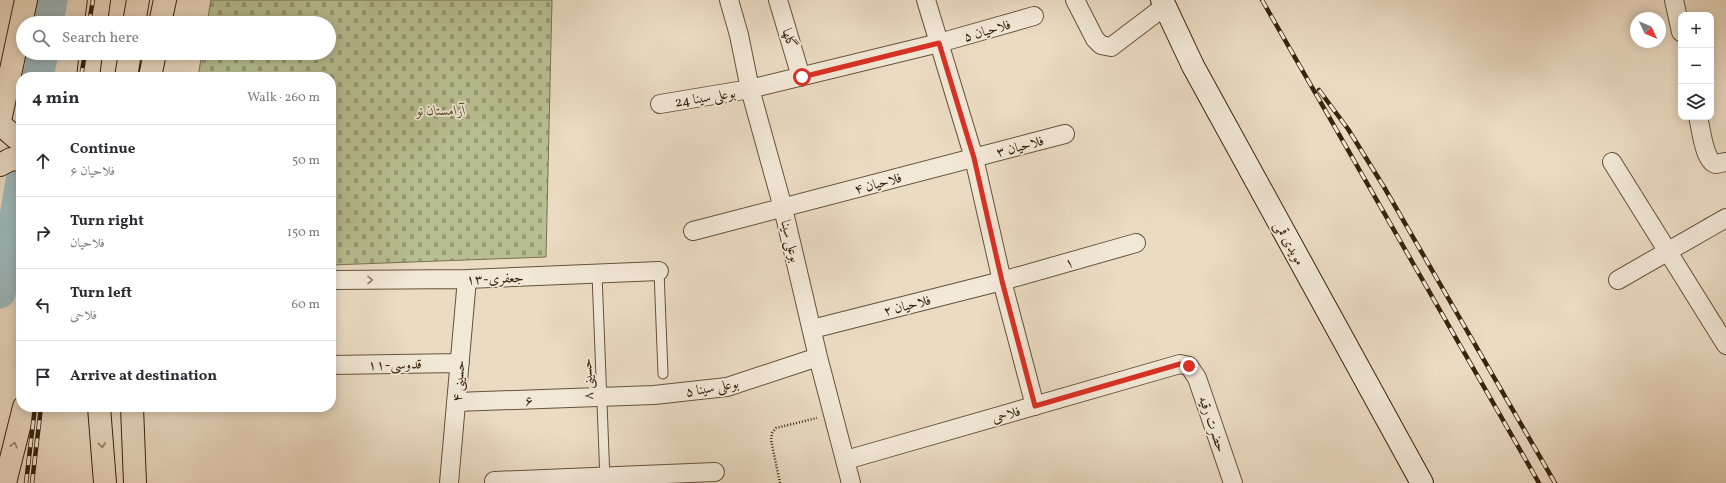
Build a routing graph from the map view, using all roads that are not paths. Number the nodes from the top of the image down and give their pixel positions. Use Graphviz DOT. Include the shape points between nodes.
graph roads {
  1 [pos="26,0"];
  2 [pos="99,0"];
  3 [pos="138,0"];
  4 [pos="165,0"];
  5 [pos="728,0"];
  6 [pos="778,0"];
  7 [pos="926,0"];
  8 [pos="1075,0"];
  9 [pos="1674,0"];
  10 [pos="1163,3"];
  11 [pos="23,16"];
  12 [pos="97,16"];
  13 [pos="135,16"];
  14 [pos="162,16"];
  15 [pos="1034,16"];
  16 [pos="1678,18"];
  17 [pos="939,43"];
  18 [pos="16,47"];
  19 [pos="91,60"];
  20 [pos="129,60"];
  21 [pos="154,60"];
  22 [pos="89,72"];
  23 [pos="127,72"];
  24 [pos="151,72"];
  25 [pos="802,77"];
  26 [pos="750,90"];
  27 [pos="660,104"];
  28 [pos="1699,120"];
  29 [pos="0,121"];
  30 [pos="1065,134"];
  31 [pos="974,158"];
  32 [pos="1612,162"];
  33 [pos="1726,162"];
  34 [pos="783,208"];
  35 [pos="1726,218"];
  36 [pos="693,231"];
  37 [pos="1136,243"];
  38 [pos="1668,252"];
  39 [pos="659,271"];
  40 [pos="597,274"];
  41 [pos="467,279"];
  42 [pos="336,280"];
  43 [pos="1618,280"];
  44 [pos="1002,281"];
  45 [pos="812,329"];
  46 [pos="1726,345"];
  47 [pos="818,357"];
  48 [pos="460,363"];
  49 [pos="336,364"];
  50 [pos="1189,366"];
  51 [pos="663,374"];
  52 [pos="602,398"];
  53 [pos="456,402"];
  54 [pos="1035,406"];
  55 [pos="23,412"];
  56 [pos="99,412"];
  57 [pos="132,412"];
  58 [pos="846,460"];
  59 [pos="715,472"];
  60 [pos="605,480"];
  61 [pos="494,481"];
  62 [pos="5,483"];
  63 [pos="105,483"];
  64 [pos="135,483"];
  65 [pos="449,483"];
  66 [pos="851,483"];
  67 [pos="1233,483"];
  68 [pos="1422,483"];
  1 -- 11 [label="main road"];
  2 -- 12 [label="main road"];
  3 -- 13 [label="main road"];
  4 -- 14 [label="main road"];
  5 -- 26 [label="street, بوعلی سینا" via="739,35"];
  6 -- 25 [label="street, گلها"];
  7 -- 17 [label="street"];
  8 -- 10 [label="street" via="1095,39 1101,46 1112,47"];
  9 -- 16 [label="street"];
  10 -- 68 [label="street, مویدی قمی" via="1193,66"];
  15 -- 17 [label="street, فلاحیان ۵"];
  17 -- 25 [label="street, فلاحیان ۵"];
  17 -- 31 [label="street"];
  18 -- 29 [label="main road"];
  19 -- 22 [label="main road"];
  20 -- 23 [label="main road"];
  21 -- 24 [label="main road"];
  25 -- 26 [label="street, بوعلی سینا 24"];
  26 -- 27 [label="street, بوعلی سینا 24"];
  26 -- 34 [label="street, بوعلی سینا"];
  28 -- 33 [label="street" via="1710,161 1716,164"];
  30 -- 31 [label="street, فلاحیان ۳"];
  31 -- 34 [label="street, فلاحیان ۴"];
  31 -- 44 [label="street"];
  32 -- 38 [label="street"];
  34 -- 36 [label="street, فلاحیان ۴"];
  34 -- 45 [label="street, بوعلی سینا"];
  35 -- 38 [label="street"];
  37 -- 44 [label="street, ۱"];
  38 -- 43 [label="street"];
  38 -- 46 [label="street"];
  39 -- 40 [label="street, جعفری-۱۳"];
  39 -- 51 [label="lane"];
  40 -- 41 [label="street, جعفری-۱۳"];
  40 -- 52 [label="lane, حسینی ۸"];
  42 -- 41 [label="street, جعفری-۱۳, one-way"];
  41 -- 48 [label="street, حسینی ۴"];
  44 -- 45 [label="street, فلاحیان ۲"];
  44 -- 54 [label="street"];
  45 -- 47 [label="street, بوعلی سینا"];
  47 -- 52 [label="street, بوعلی سینا ۵" via="727,387"];
  47 -- 58 [label="street, بوعلی سینا"];
  48 -- 49 [label="street, قدوسی-۱۱"];
  48 -- 53 [label="street, حسینی ۴"];
  50 -- 54 [label="street, فلاحی" via="1180,364"];
  50 -- 67 [label="street, حضرت رقیه" via="1197,378"];
  52 -- 53 [label="street, ۶"];
  52 -- 60 [label="lane, حسینی ۸"];
  53 -- 65 [label="street, حسینی ۴"];
  54 -- 58 [label="street, فلاحی"];
  62 -- 55 [label="main road, one-way"];
  56 -- 63 [label="main road, one-way"];
  57 -- 64 [label="main road"];
  58 -- 66 [label="street, بوعلی سینا"];
  59 -- 60 [label="street"];
  60 -- 61 [label="street"];
}
